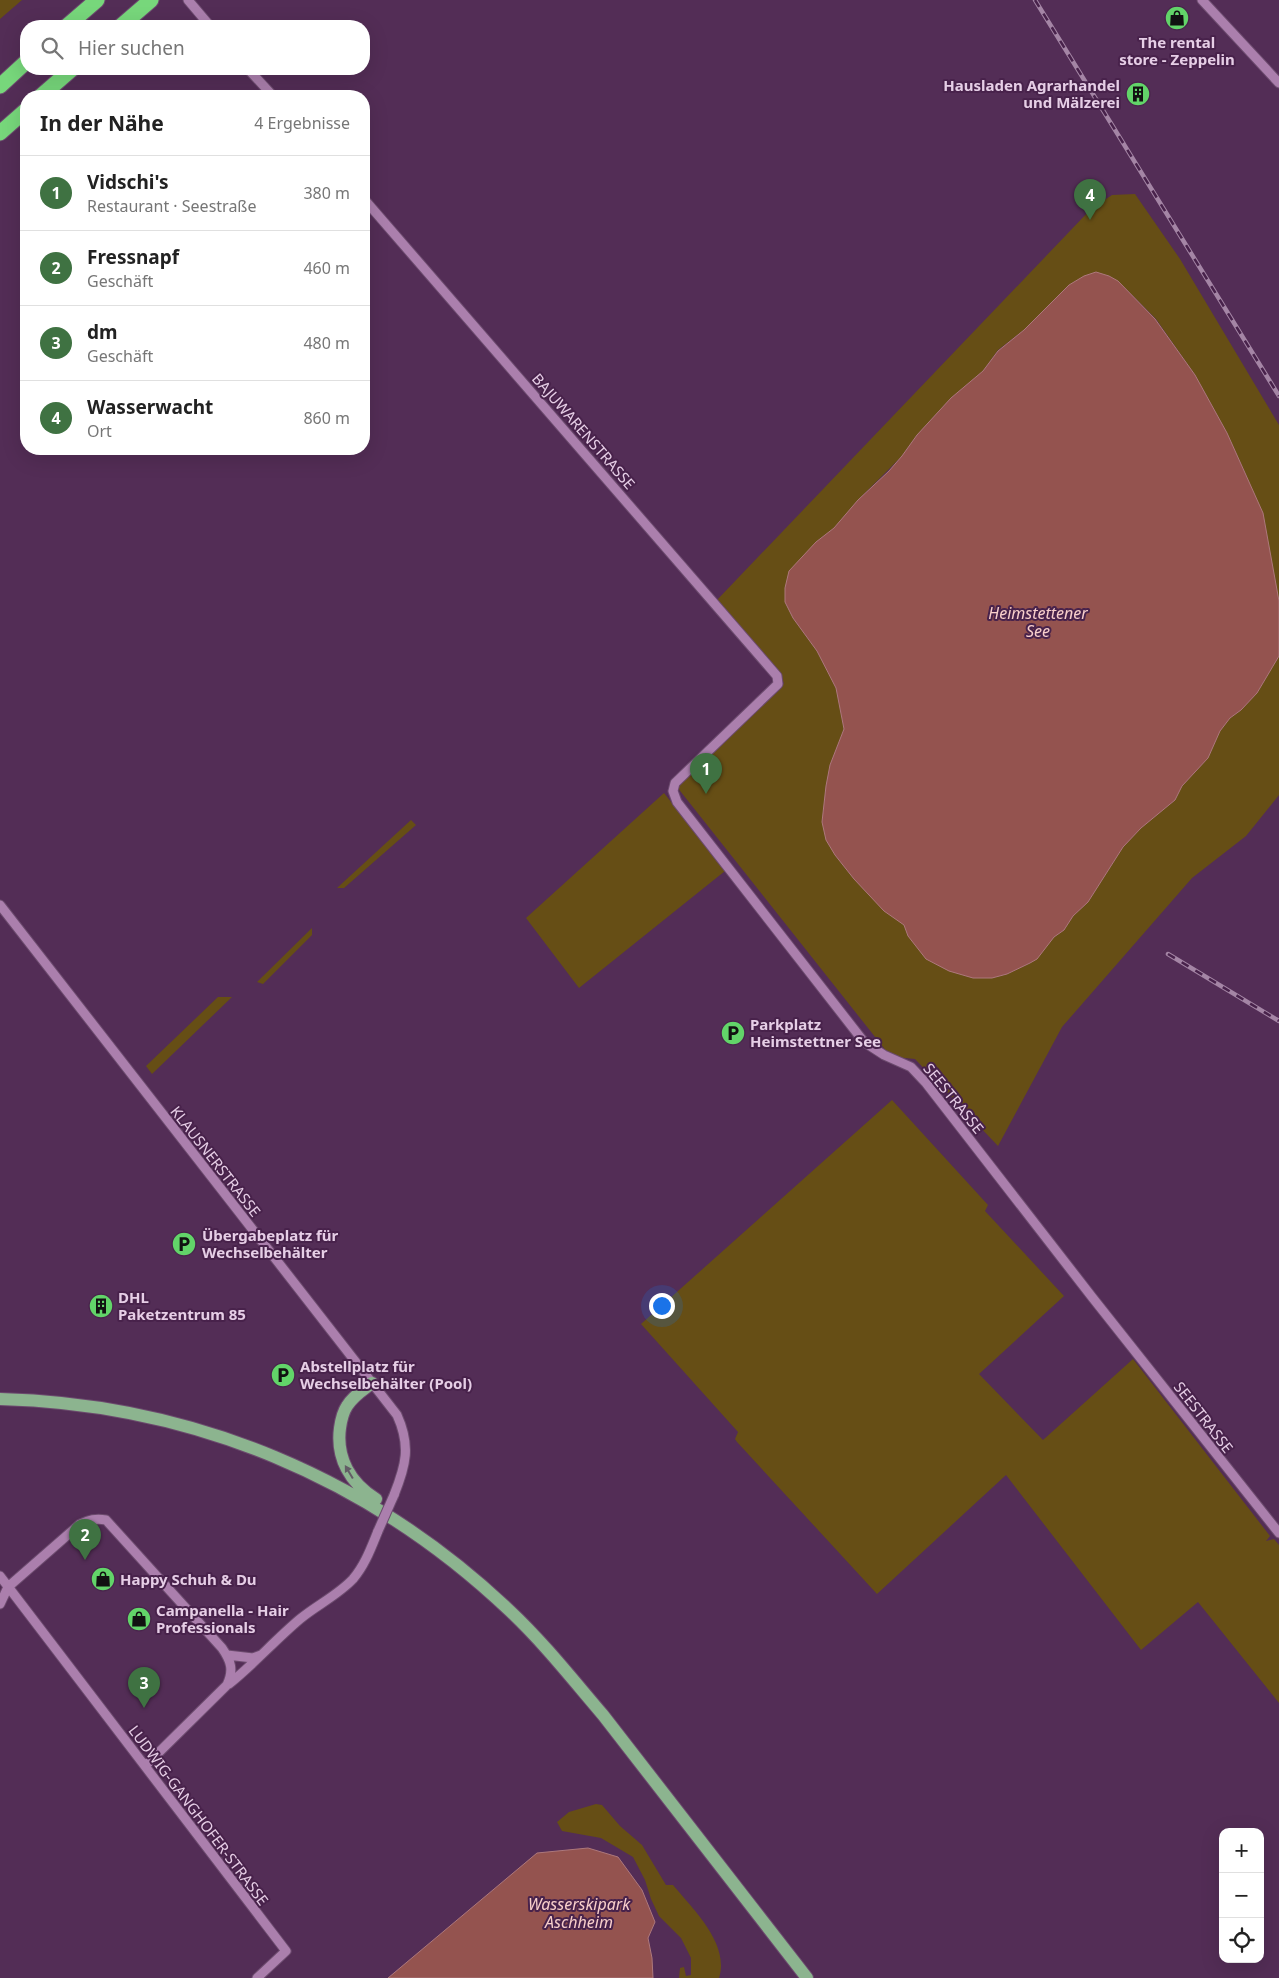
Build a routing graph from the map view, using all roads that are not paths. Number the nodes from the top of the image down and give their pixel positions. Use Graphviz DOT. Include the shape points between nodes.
graph roads {
  1 [pos="97,0"];
  2 [pos="151,0"];
  3 [pos="188,0"];
  4 [pos="1202,0"];
  5 [pos="74,20"];
  6 [pos="128,20"];
  7 [pos="205,20"];
  8 [pos="20,68"];
  9 [pos="65,75"];
  10 [pos="254,75"];
  11 [pos="1279,83"];
  12 [pos="0,86"];
  13 [pos="48,90"];
  14 [pos="267,90"];
  15 [pos="20,115"];
  16 [pos="0,133"];
  17 [pos="370,206"];
  18 [pos="778,684"];
  19 [pos="0,905"];
  20 [pos="372,1383"];
  21 [pos="0,1399"];
  22 [pos="1279,1533"];
  23 [pos="422,1539"];
  24 [pos="0,1576"];
  25 [pos="4,1588"];
  26 [pos="0,1604"];
  27 [pos="227,1655"];
  28 [pos="261,1655"];
  29 [pos="227,1685"];
  30 [pos="145,1766"];
  31 [pos="257,1978"];
  32 [pos="807,1978"];
  1 -- 5 [label="highway"];
  2 -- 6 [label="highway"];
  3 -- 7 [label="street"];
  4 -- 11 [label="street"];
  8 -- 12 [label="highway"];
  9 -- 13 [label="highway"];
  10 -- 14 [label="street"];
  15 -- 16 [label="highway"];
  17 -- 18 [label="street, BAJUWARENSTRASSE" via="714,602 777,676"];
  18 -- 22 [label="street, SEESTRASSE" via="675,783 673,791 677,802 864,1042 911,1067 926,1083"];
  19 -- 20 [label="street, KLAUSNERSTRASSE"];
  23 -- 20 [label="main road, one-way" via="412,1522 356,1483 340,1454 338,1439 345,1408 352,1398"];
  20 -- 28 [label="street, KLAUSNERSTRASSE, bridge" via="397,1415 405,1440 406,1460 394,1495 367,1558 352,1580 315,1606"];
  21 -- 23 [label="main road" via="92,1406 178,1423 226,1438 322,1478 380,1510"];
  23 -- 32 [label="main road" via="511,1612 567,1673"];
  24 -- 25 [label="street, LUDWIG-GANGHOFER-STRASSE"];
  25 -- 26 [label="street"];
  25 -- 27 [label="street" via="80,1524 95,1519 106,1520"];
  25 -- 30 [label="street, LUDWIG-GANGHOFER-STRASSE"];
  27 -- 28 [label="street" via="253,1658"];
  27 -- 29 [label="street" via="232,1668"];
  28 -- 29 [label="street"];
  29 -- 30 [label="street"];
  30 -- 31 [label="street, LUDWIG-GANGHOFER-STRASSE" via="286,1950"];
}
